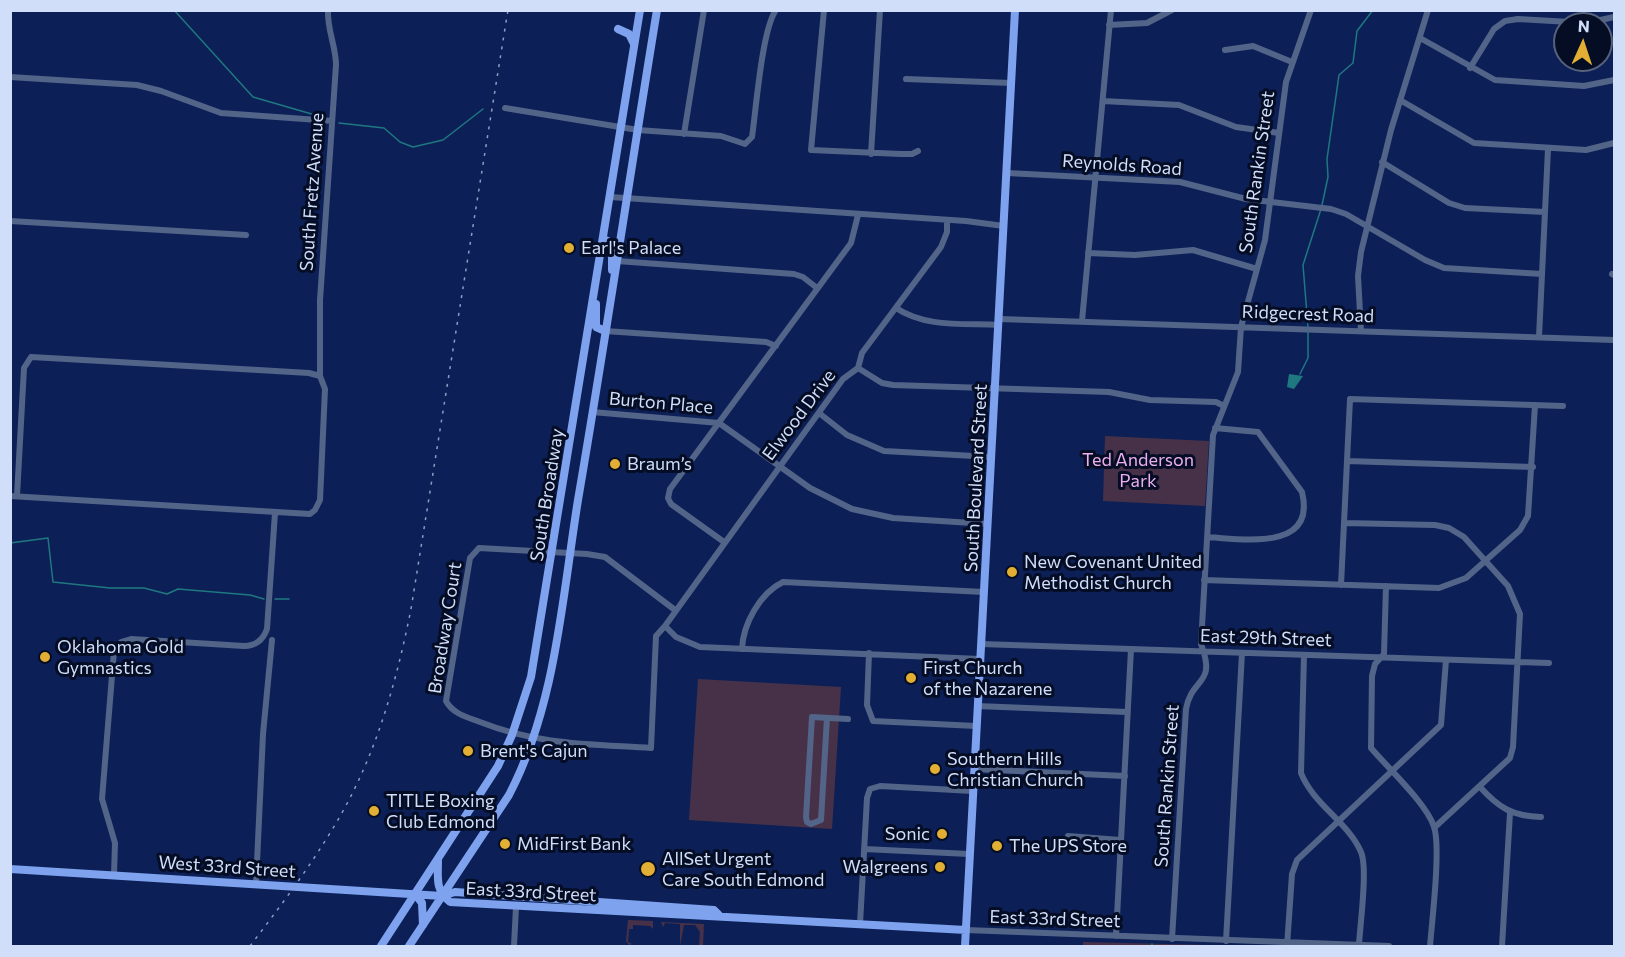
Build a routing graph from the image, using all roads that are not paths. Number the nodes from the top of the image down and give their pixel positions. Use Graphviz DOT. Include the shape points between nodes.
graph roads {
  1 [pos="328,10"];
  2 [pos="640,10"];
  3 [pos="657,10"];
  4 [pos="704,10"];
  5 [pos="776,10"];
  6 [pos="824,10"];
  7 [pos="880,10"];
  8 [pos="1015,10"];
  9 [pos="1111,10"];
  10 [pos="1172,10"];
  11 [pos="1311,10"];
  12 [pos="1428,10"];
  13 [pos="1614,17"];
  14 [pos="639,21"];
  15 [pos="1109,25"];
  16 [pos="1420,38"];
  17 [pos="635,45"];
  18 [pos="1225,50"];
  19 [pos="1292,62"];
  20 [pos="1470,68"];
  21 [pos="10,77"];
  22 [pos="906,79"];
  23 [pos="1614,81"];
  24 [pos="1011,83"];
  25 [pos="1103,100"];
  26 [pos="1400,100"];
  27 [pos="505,108"];
  28 [pos="332,121"];
  29 [pos="621,127"];
  30 [pos="638,130"];
  31 [pos="1279,133"];
  32 [pos="684,134"];
  33 [pos="1614,143"];
  34 [pos="1548,149"];
  35 [pos="918,151"];
  36 [pos="871,154"];
  37 [pos="1382,162"];
  38 [pos="1007,173"];
  39 [pos="1095,178"];
  40 [pos="610,197"];
  41 [pos="627,199"];
  42 [pos="1270,202"];
  43 [pos="1545,212"];
  44 [pos="858,215"];
  45 [pos="947,220"];
  46 [pos="10,221"];
  47 [pos="1004,226"];
  48 [pos="1367,226"];
  49 [pos="246,236"];
  50 [pos="603,239"];
  51 [pos="1088,253"];
  52 [pos="617,261"];
  53 [pos="1257,269"];
  54 [pos="1542,274"];
  55 [pos="612,288"];
  56 [pos="817,288"];
  57 [pos="595,291"];
  58 [pos="896,308"];
  59 [pos="1082,321"];
  60 [pos="999,322"];
  61 [pos="1241,327"];
  62 [pos="1361,331"];
  63 [pos="606,332"];
  64 [pos="1539,337"];
  65 [pos="1614,340"];
  66 [pos="776,346"];
  67 [pos="858,368"];
  68 [pos="320,376"];
  69 [pos="996,389"];
  70 [pos="1535,405"];
  71 [pos="1224,406"];
  72 [pos="1563,406"];
  73 [pos="576,409"];
  74 [pos="592,412"];
  75 [pos="819,413"];
  76 [pos="719,423"];
  77 [pos="1215,428"];
  78 [pos="992,457"];
  79 [pos="1347,461"];
  80 [pos="780,465"];
  81 [pos="1533,467"];
  82 [pos="13,495"];
  83 [pos="275,513"];
  84 [pos="1344,523"];
  85 [pos="988,524"];
  86 [pos="1207,537"];
  87 [pos="724,542"];
  88 [pos="553,551"];
  89 [pos="570,553"];
  90 [pos="1485,561"];
  91 [pos="1204,580"];
  92 [pos="1341,585"];
  93 [pos="1386,586"];
  94 [pos="984,592"];
  95 [pos="675,610"];
  96 [pos="665,626"];
  97 [pos="272,640"];
  98 [pos="981,644"];
  99 [pos="742,649"];
  100 [pos="1131,649"];
  101 [pos="1204,651"];
  102 [pos="869,653"];
  103 [pos="1242,653"];
  104 [pos="1304,655"];
  105 [pos="1380,657"];
  106 [pos="981,659"];
  107 [pos="1446,660"];
  108 [pos="1518,662"];
  109 [pos="1549,663"];
  110 [pos="977,706"];
  111 [pos="1127,712"];
  112 [pos="827,718"];
  113 [pos="848,719"];
  114 [pos="976,726"];
  115 [pos="512,735"];
  116 [pos="534,739"];
  117 [pos="651,748"];
  118 [pos="974,770"];
  119 [pos="1390,770"];
  120 [pos="1125,776"];
  121 [pos="1480,787"];
  122 [pos="973,791"];
  123 [pos="1510,813"];
  124 [pos="1541,817"];
  125 [pos="1337,820"];
  126 [pos="1435,827"];
  127 [pos="1068,836"];
  128 [pos="1120,840"];
  129 [pos="864,849"];
  130 [pos="969,854"];
  131 [pos="438,859"];
  132 [pos="10,869"];
  133 [pos="114,875"];
  134 [pos="256,884"];
  135 [pos="416,894"];
  136 [pos="442,896"];
  137 [pos="516,907"];
  138 [pos="719,915"];
  139 [pos="860,924"];
  140 [pos="423,925"];
  141 [pos="966,930"];
  142 [pos="1116,936"];
  143 [pos="1172,939"];
  144 [pos="1226,941"];
  145 [pos="1288,945"];
  146 [pos="1359,945"];
  147 [pos="381,946"];
  148 [pos="408,946"];
  149 [pos="514,946"];
  150 [pos="965,946"];
  151 [pos="1389,946"];
  152 [pos="1430,946"];
  153 [pos="1502,946"];
  1 -- 28 [label="street, South Fretz Avenue" via="328,33 336,57"];
  2 -- 14 [label="main road, South Broadway"];
  3 -- 30 [label="main road, South Broadway"];
  4 -- 32 [label="street"];
  5 -- 32 [label="street" via="771,17 749,142"];
  6 -- 36 [label="street" via="811,150"];
  7 -- 36 [label="street"];
  8 -- 24 [label="main road, South Boulevard Street"];
  9 -- 15 [label="street"];
  10 -- 15 [label="street" via="1147,23"];
  11 -- 19 [label="street, South Rankin Street"];
  12 -- 16 [label="street"];
  13 -- 20 [label="street" via="1587,23 1504,21 1494,28"];
  14 -- 17 [label="main road, South Broadway"];
  14 -- 17 [label="main road" via="618,29 631,37"];
  15 -- 25 [label="street"];
  16 -- 20 [label="street"];
  16 -- 26 [label="street"];
  17 -- 29 [label="main road, South Broadway"];
  18 -- 19 [label="street" via="1253,46"];
  19 -- 31 [label="street, South Rankin Street"];
  20 -- 23 [label="street" via="1500,81 1589,86"];
  21 -- 28 [label="street" via="137,86 221,113"];
  22 -- 24 [label="street"];
  24 -- 38 [label="main road, South Boulevard Street"];
  25 -- 31 [label="street" via="1179,105 1236,127"];
  25 -- 39 [label="street"];
  26 -- 34 [label="street" via="1474,143"];
  26 -- 37 [label="street"];
  27 -- 29 [label="street"];
  28 -- 68 [label="street, South Fretz Avenue" via="320,300"];
  29 -- 30 [label="street"];
  29 -- 40 [label="main road, South Broadway"];
  30 -- 32 [label="street"];
  30 -- 41 [label="main road, South Broadway"];
  31 -- 42 [label="street, South Rankin Street"];
  33 -- 34 [label="street" via="1589,150"];
  34 -- 43 [label="street"];
  35 -- 36 [label="street"];
  37 -- 43 [label="street" via="1449,203 1466,208"];
  37 -- 48 [label="street"];
  38 -- 39 [label="street, Reynolds Road"];
  38 -- 47 [label="main road, South Boulevard Street"];
  39 -- 42 [label="street, Reynolds Road" via="1180,182"];
  39 -- 51 [label="street"];
  40 -- 41 [label="street"];
  40 -- 50 [label="main road, South Broadway"];
  41 -- 44 [label="street"];
  41 -- 52 [label="main road, South Broadway"];
  42 -- 48 [label="street, Reynolds Road" via="1331,209"];
  42 -- 53 [label="street, South Rankin Street"];
  43 -- 54 [label="street"];
  44 -- 45 [label="street"];
  44 -- 56 [label="street" via="851,243"];
  45 -- 47 [label="street"];
  45 -- 58 [label="street" via="941,247"];
  46 -- 49 [label="street"];
  47 -- 60 [label="main road, South Boulevard Street"];
  48 -- 54 [label="street, Reynolds Road" via="1444,268"];
  48 -- 62 [label="street" via="1359,268"];
  50 -- 55 [label="main road" via="612,243"];
  50 -- 57 [label="main road, South Broadway"];
  51 -- 53 [label="street" via="1135,255 1193,250"];
  51 -- 59 [label="street"];
  52 -- 55 [label="main road, South Broadway"];
  52 -- 56 [label="street" via="780,272 803,277"];
  53 -- 61 [label="street, South Rankin Street"];
  54 -- 64 [label="street"];
  55 -- 63 [label="main road, South Broadway"];
  56 -- 66 [label="street"];
  57 -- 63 [label="main road" via="596,327"];
  57 -- 73 [label="main road, South Broadway"];
  58 -- 60 [label="street, Ridgecrest Road" via="922,321"];
  58 -- 67 [label="street" via="862,353"];
  59 -- 60 [label="street, Ridgecrest Road"];
  59 -- 61 [label="street, Ridgecrest Road"];
  60 -- 69 [label="main road, South Boulevard Street"];
  61 -- 62 [label="street, Ridgecrest Road"];
  61 -- 71 [label="street, South Rankin Street" via="1238,372"];
  62 -- 64 [label="street, Ridgecrest Road"];
  63 -- 66 [label="street" via="766,342"];
  63 -- 74 [label="main road, South Broadway"];
  64 -- 65 [label="street, Ridgecrest Road"];
  66 -- 76 [label="street"];
  67 -- 69 [label="street, Elwood Drive" via="882,383 893,385"];
  67 -- 75 [label="street, Elwood Drive" via="843,380"];
  68 -- 82 [label="street" via="39,356 28,360 24,368"];
  68 -- 83 [label="street, South Fretz Avenue" via="325,389 320,500 307,515"];
  69 -- 71 [label="street, Elwood Drive" via="1109,392 1150,400 1216,402"];
  69 -- 78 [label="main road, South Boulevard Street"];
  70 -- 72 [label="street"];
  70 -- 79 [label="street" via="1350,399"];
  70 -- 81 [label="street"];
  71 -- 77 [label="street, South Rankin Street"];
  73 -- 74 [label="main road"];
  73 -- 88 [label="main road, South Broadway"];
  74 -- 76 [label="street, Burton Place"];
  74 -- 89 [label="main road, South Broadway"];
  75 -- 78 [label="street" via="847,435 884,451"];
  75 -- 80 [label="street, Elwood Drive"];
  76 -- 80 [label="street, Burton Place"];
  76 -- 87 [label="street" via="670,489 668,498"];
  77 -- 86 [label="street, South Rankin Street"];
  77 -- 86 [label="street" via="1258,432 1302,492 1305,503 1299,523 1279,539"];
  78 -- 85 [label="main road, South Boulevard Street"];
  79 -- 81 [label="street"];
  79 -- 84 [label="street"];
  80 -- 85 [label="street, Burton Place" via="810,488 874,516"];
  80 -- 87 [label="street, Elwood Drive"];
  81 -- 90 [label="street" via="1526,521"];
  82 -- 83 [label="street"];
  83 -- 133 [label="street" via="267,629 262,639 244,646 131,639 121,642 114,651 102,799 115,843"];
  84 -- 90 [label="street" via="1444,526 1464,537"];
  84 -- 92 [label="street"];
  85 -- 94 [label="main road, South Boulevard Street"];
  86 -- 91 [label="street, South Rankin Street"];
  87 -- 95 [label="street, Elwood Drive"];
  88 -- 89 [label="street, Broadway Court"];
  88 -- 115 [label="main road, South Broadway" via="531,677"];
  88 -- 115 [label="street, Broadway Court" via="482,547 473,551 470,558 446,700 453,711"];
  89 -- 95 [label="street, Broadway Court" via="604,558"];
  89 -- 116 [label="main road, South Broadway" via="549,681"];
  90 -- 93 [label="street" via="1448,587"];
  90 -- 108 [label="street" via="1508,586 1518,606"];
  91 -- 92 [label="street"];
  91 -- 101 [label="street, South Rankin Street"];
  92 -- 93 [label="street"];
  93 -- 105 [label="street" via="1384,654"];
  94 -- 98 [label="main road, South Boulevard Street"];
  94 -- 99 [label="street" via="783,582 776,585 750,617 742,633"];
  95 -- 96 [label="street, Elwood Drive"];
  96 -- 99 [label="street" via="690,644"];
  96 -- 117 [label="street, Elwood Drive" via="654,643"];
  97 -- 134 [label="street"];
  98 -- 100 [label="street, East 29th Street"];
  98 -- 106 [label="main road, South Boulevard Street"];
  99 -- 102 [label="street"];
  100 -- 101 [label="street, East 29th Street"];
  100 -- 111 [label="street"];
  101 -- 103 [label="street, East 29th Street"];
  101 -- 143 [label="street, South Rankin Street" via="1207,672 1189,697 1186,709"];
  102 -- 106 [label="street"];
  102 -- 114 [label="street" via="867,705 873,721"];
  103 -- 104 [label="street, East 29th Street"];
  103 -- 144 [label="street"];
  104 -- 105 [label="street, East 29th Street"];
  104 -- 125 [label="street" via="1301,773"];
  105 -- 107 [label="street, East 29th Street"];
  105 -- 119 [label="street" via="1372,676 1370,738 1371,748"];
  106 -- 110 [label="main road, South Boulevard Street"];
  107 -- 108 [label="street, East 29th Street"];
  107 -- 119 [label="street" via="1441,725"];
  108 -- 109 [label="street, East 29th Street"];
  108 -- 121 [label="street" via="1513,747 1506,764"];
  110 -- 111 [label="street"];
  110 -- 114 [label="main road, South Boulevard Street"];
  111 -- 120 [label="street"];
  112 -- 112 [label="street" via="812,717 806,817 811,824 821,820"];
  112 -- 113 [label="street"];
  114 -- 118 [label="main road, South Boulevard Street"];
  115 -- 116 [label="street, Broadway Court"];
  115 -- 131 [label="main road, South Broadway" via="487,784"];
  116 -- 117 [label="street, Broadway Court"];
  116 -- 136 [label="main road, South Broadway" via="509,795"];
  118 -- 120 [label="street"];
  118 -- 122 [label="main road, South Boulevard Street"];
  119 -- 125 [label="street"];
  119 -- 126 [label="street"];
  120 -- 128 [label="street"];
  121 -- 123 [label="street"];
  121 -- 126 [label="street"];
  122 -- 129 [label="street" via="873,787 868,795"];
  122 -- 130 [label="main road, South Boulevard Street"];
  123 -- 124 [label="street"];
  123 -- 153 [label="street"];
  125 -- 145 [label="street" via="1297,861 1292,874"];
  125 -- 146 [label="street" via="1363,858"];
  126 -- 152 [label="street"];
  127 -- 128 [label="street"];
  128 -- 142 [label="street"];
  129 -- 130 [label="street"];
  129 -- 139 [label="street"];
  130 -- 141 [label="main road, South Boulevard Street"];
  131 -- 135 [label="main road, South Broadway"];
  131 -- 136 [label="main road" via="437,883"];
  132 -- 133 [label="main road, West 33rd Street"];
  133 -- 134 [label="main road, West 33rd Street"];
  134 -- 135 [label="main road, West 33rd Street"];
  135 -- 136 [label="main road, West 33rd Street"];
  135 -- 140 [label="main road" via="422,903"];
  135 -- 147 [label="main road, South Broadway"];
  136 -- 137 [label="main road, East 33rd Street" via="450,902"];
  136 -- 138 [label="main road, East 33rd Street" via="460,892 621,902 714,910"];
  136 -- 140 [label="main road, South Broadway"];
  137 -- 138 [label="main road, East 33rd Street" via="714,918"];
  137 -- 149 [label="street"];
  138 -- 139 [label="main road, East 33rd Street"];
  139 -- 141 [label="main road, East 33rd Street"];
  140 -- 148 [label="main road, South Broadway"];
  141 -- 142 [label="street, East 33rd Street"];
  141 -- 150 [label="main road, South Boulevard Street"];
  142 -- 143 [label="street, East 33rd Street"];
  143 -- 144 [label="street, East 33rd Street"];
  144 -- 145 [label="street, East 33rd Street"];
  145 -- 146 [label="street, East 33rd Street"];
  146 -- 151 [label="street, East 33rd Street"];
}
